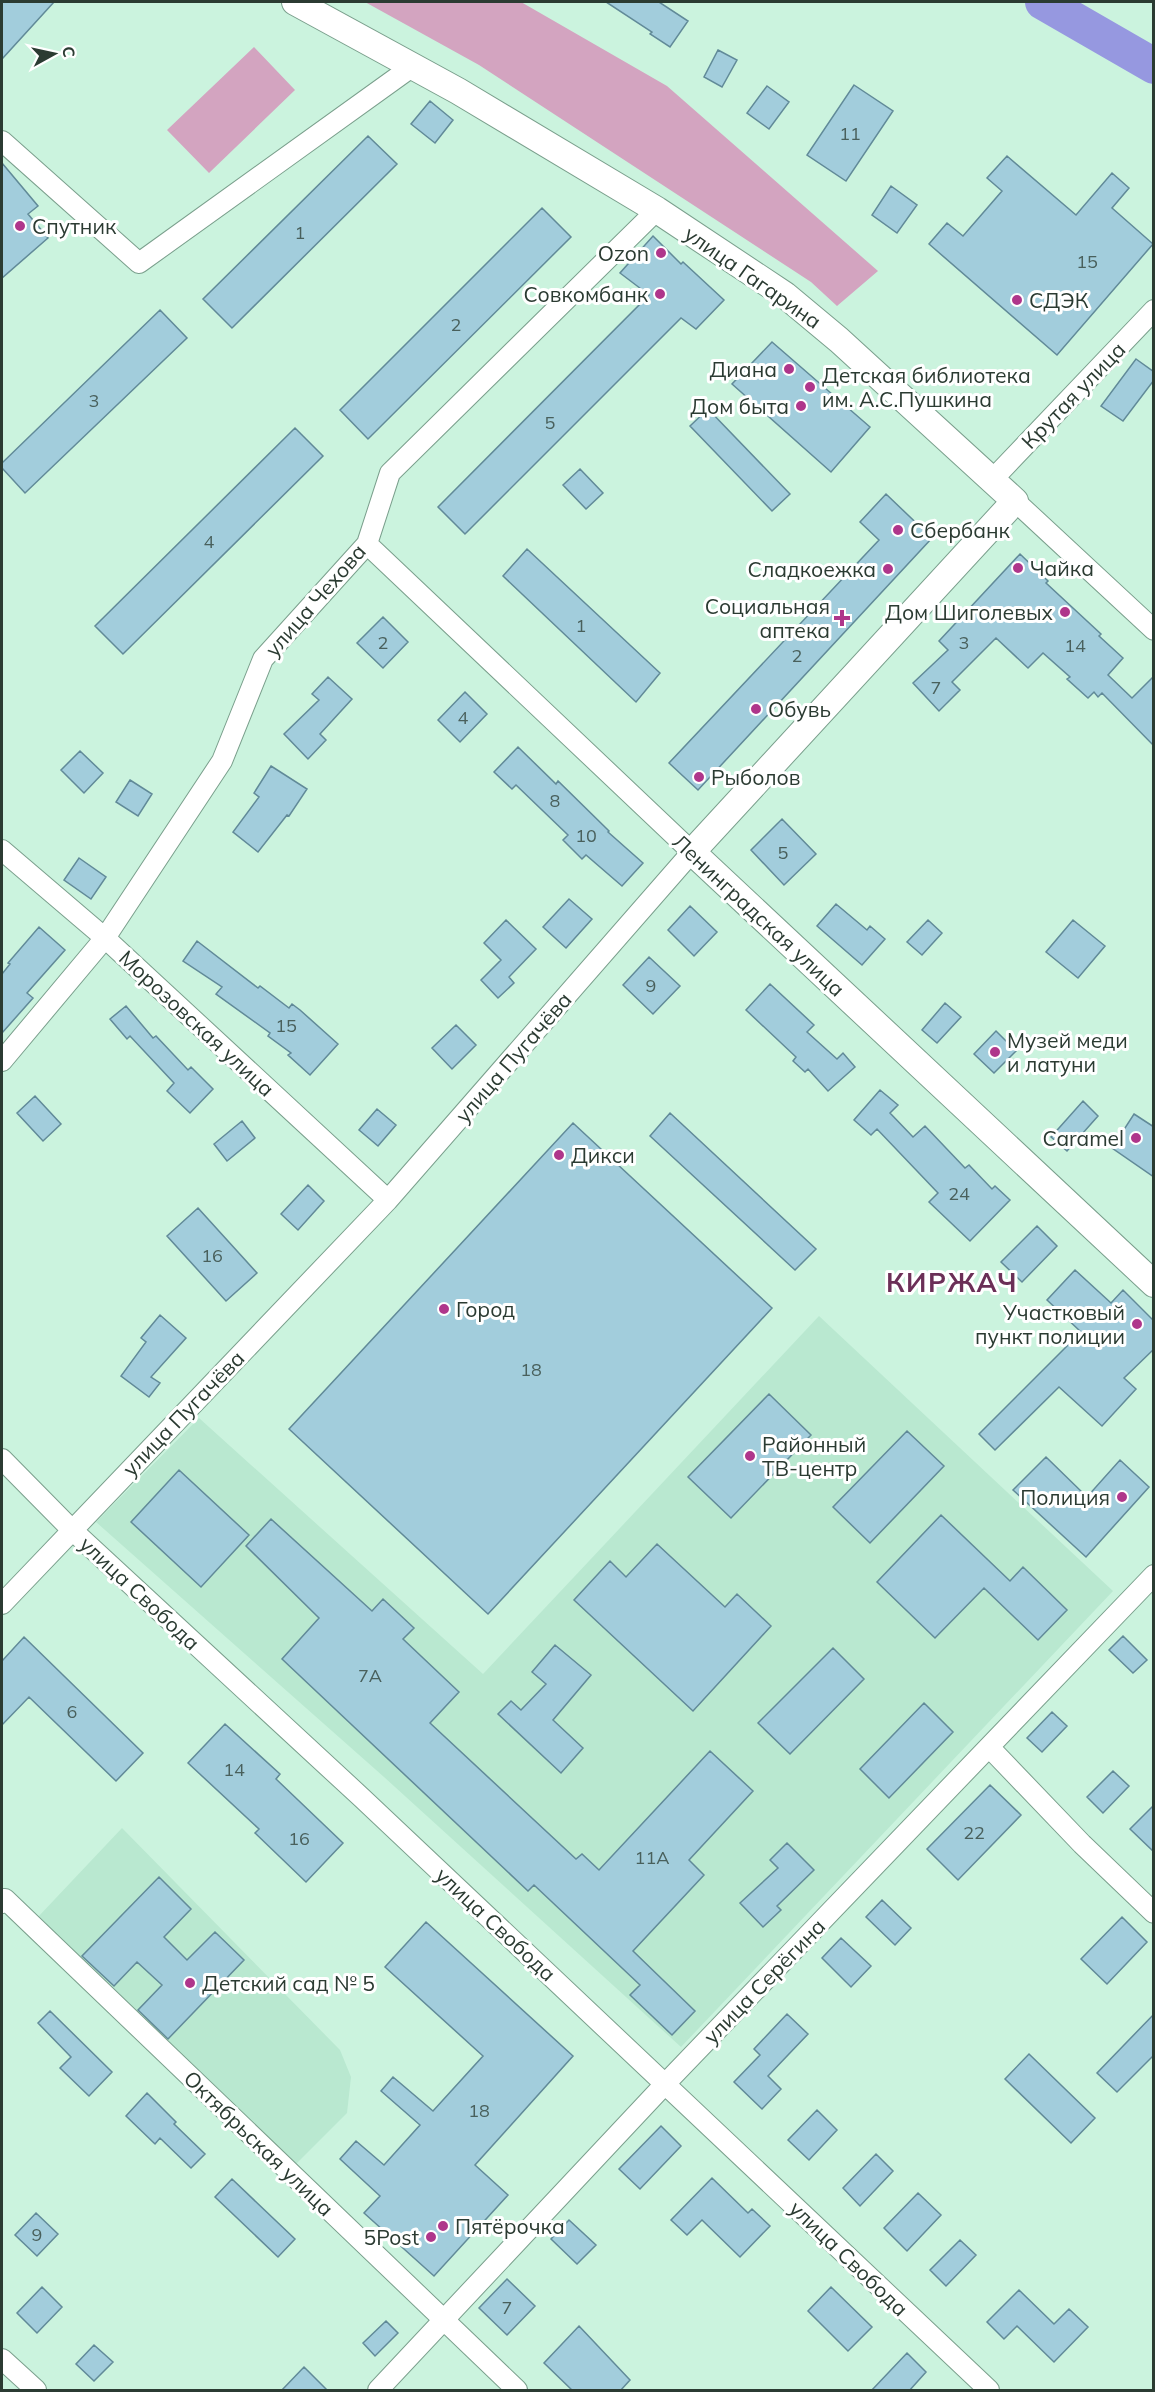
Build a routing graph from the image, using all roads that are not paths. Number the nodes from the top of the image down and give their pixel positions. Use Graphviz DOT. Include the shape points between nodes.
graph roads {
  1 [pos="295,2"];
  2 [pos="413,66"];
  3 [pos="2,141"];
  4 [pos="657,210"];
  5 [pos="1154,310"];
  6 [pos="992,480"];
  7 [pos="1015,501"];
  8 [pos="367,544"];
  9 [pos="1154,630"];
  10 [pos="2,850"];
  11 [pos="692,852"];
  12 [pos="105,938"];
  13 [pos="2,1061"];
  14 [pos="388,1200"];
  15 [pos="1154,1284"];
  16 [pos="2,1459"];
  17 [pos="72,1529"];
  18 [pos="1154,1575"];
  19 [pos="2,1604"];
  20 [pos="989,1747"];
  21 [pos="2,1903"];
  22 [pos="1154,1913"];
  23 [pos="665,2084"];
  24 [pos="443,2321"];
  25 [pos="2,2359"];
  26 [pos="36,2391"];
  27 [pos="378,2391"];
  28 [pos="517,2391"];
  29 [pos="989,2391"];
  1 -- 2 [label="main road, улица Гагарина"];
  2 -- 3 [label="street" via="139,263"];
  2 -- 4 [label="main road, улица Гагарина"];
  4 -- 6 [label="main road, улица Гагарина" via="785,295"];
  4 -- 8 [label="street, улица Чехова" via="390,473"];
  5 -- 6 [label="street, Крутая улица"];
  6 -- 7 [label="main road, улица Гагарина"];
  7 -- 9 [label="street, улица Гагарина"];
  7 -- 11 [label="main road, улица Пугачёва"];
  8 -- 11 [label="street, Ленинградская улица"];
  8 -- 12 [label="street, улица Чехова" via="263,659 222,761"];
  10 -- 12 [label="street, Морозовская улица"];
  11 -- 14 [label="street, улица Пугачёва"];
  11 -- 15 [label="main road, Ленинградская улица"];
  12 -- 13 [label="street, улица Чехова"];
  12 -- 14 [label="street, Морозовская улица"];
  14 -- 17 [label="street, улица Пугачёва"];
  16 -- 17 [label="street, улица Свобода"];
  17 -- 19 [label="street, улица Пугачёва"];
  17 -- 23 [label="street, улица Свобода"];
  18 -- 20 [label="street, улица Серёгина"];
  20 -- 22 [label="street"];
  20 -- 23 [label="street, улица Серёгина"];
  21 -- 24 [label="street, Октябрьская улица" via="5,1899"];
  23 -- 24 [label="street, улица Серёгина"];
  23 -- 29 [label="street, улица Свобода"];
  24 -- 27 [label="street, улица Серёгина"];
  24 -- 28 [label="street, Октябрьская улица"];
  25 -- 26 [label="street"];
}
